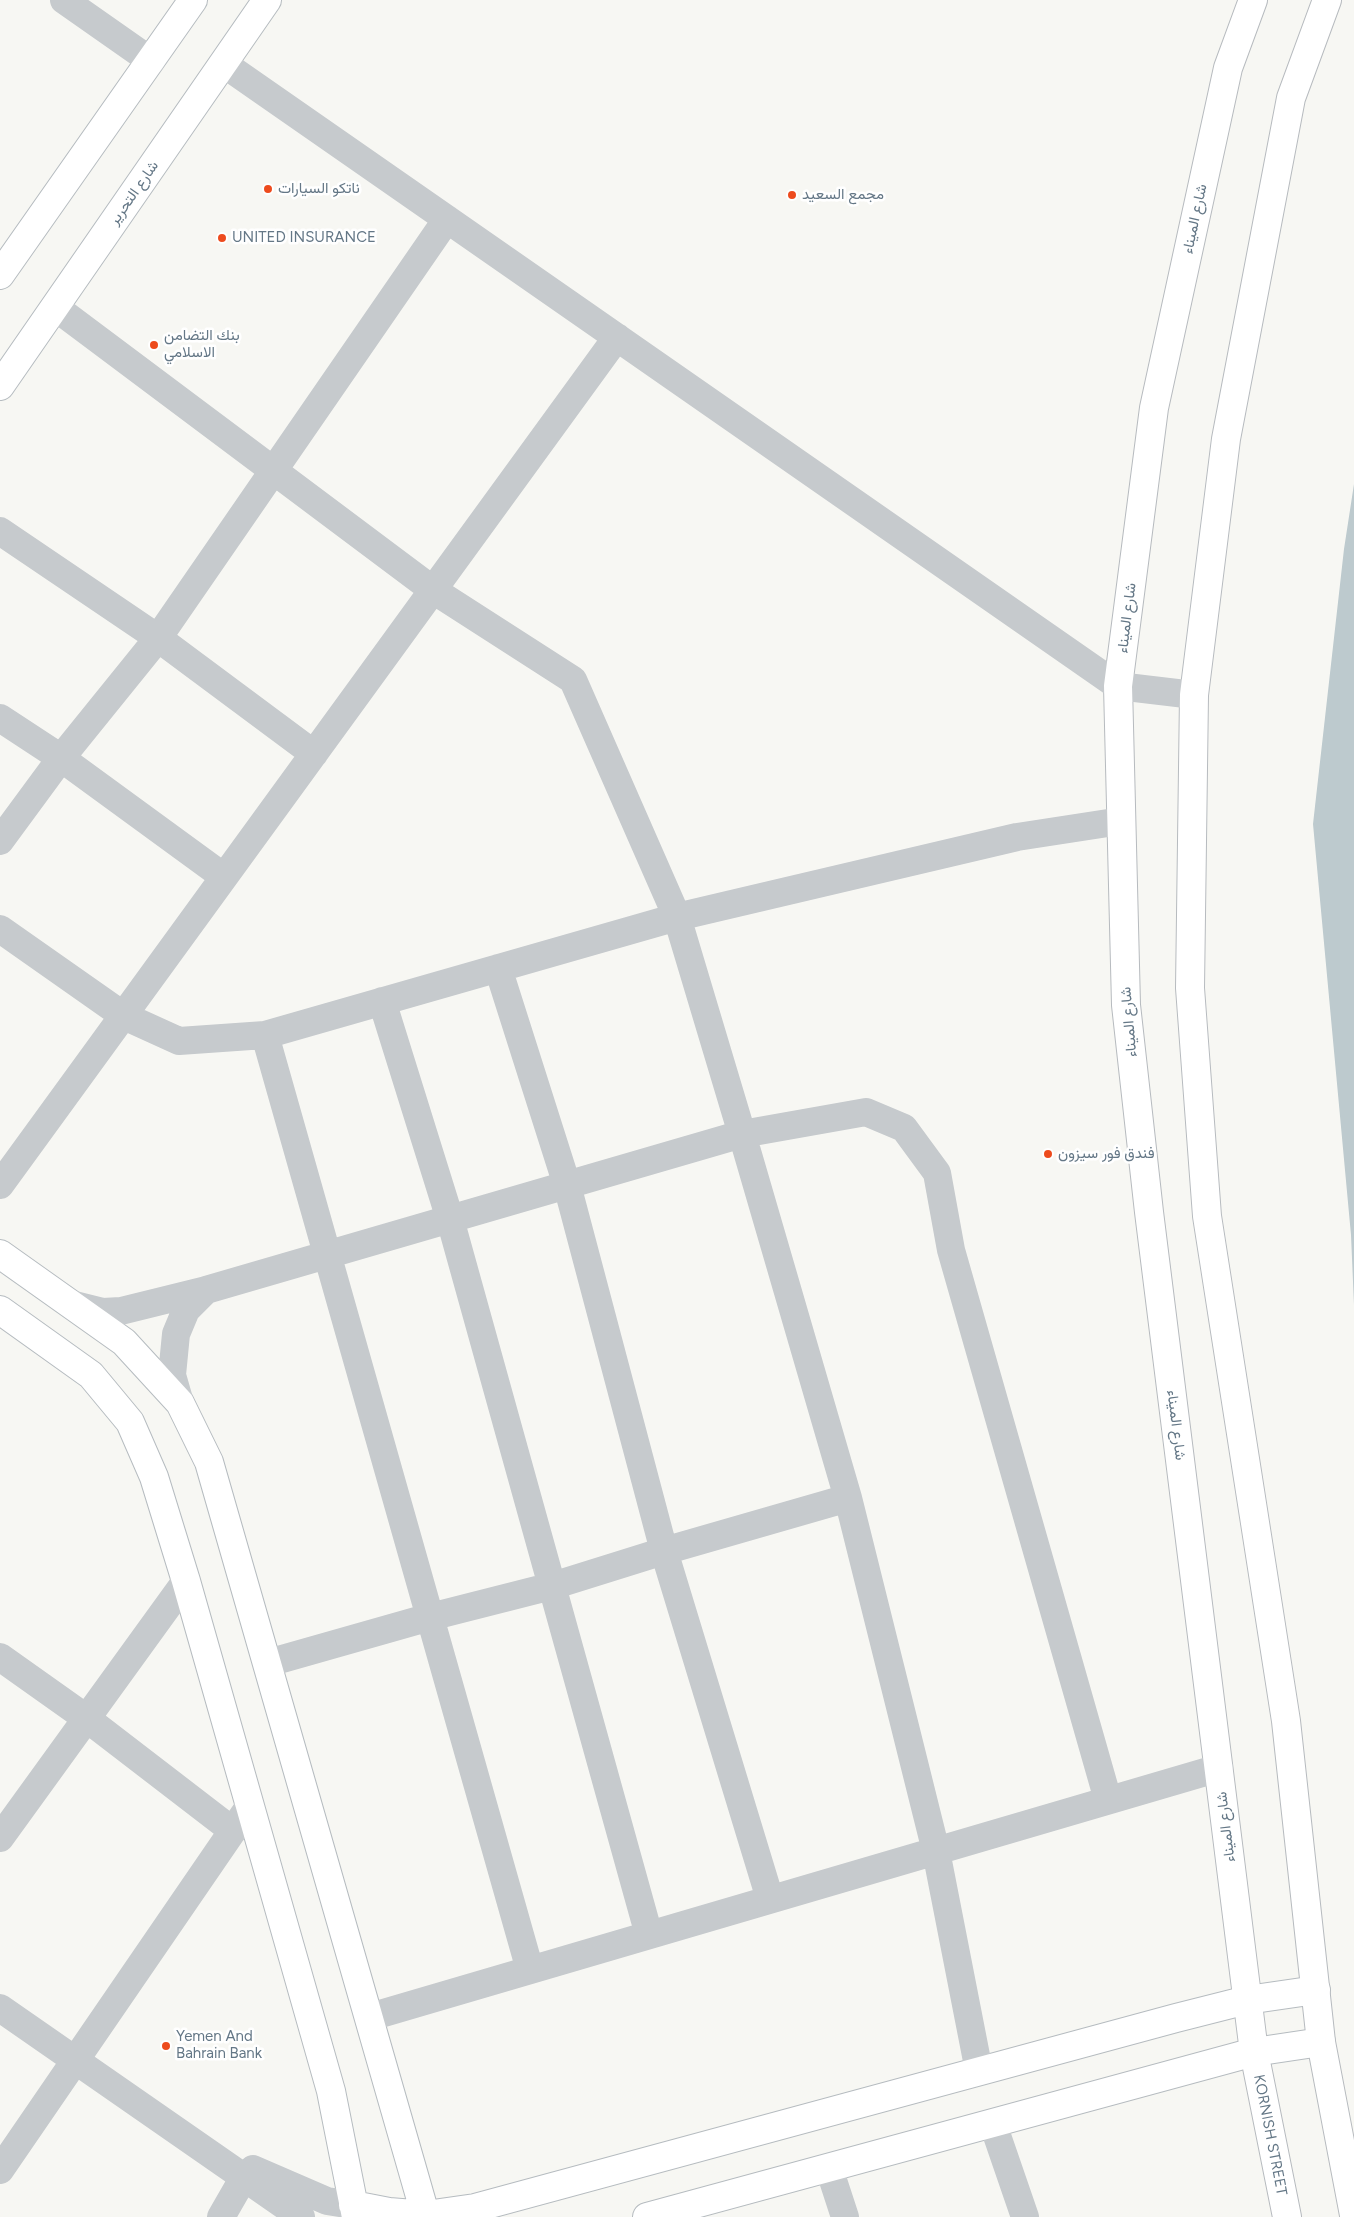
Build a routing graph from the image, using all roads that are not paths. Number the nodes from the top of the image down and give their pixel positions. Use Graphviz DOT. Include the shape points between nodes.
graph roads {
  1 [pos="64,0"];
  2 [pos="193,0"];
  3 [pos="267,0"];
  4 [pos="1253,0"];
  5 [pos="1327,0"];
  6 [pos="151,61"];
  7 [pos="224,64"];
  8 [pos="446,219"];
  9 [pos="0,275"];
  10 [pos="55,307"];
  11 [pos="617,337"];
  12 [pos="0,386"];
  13 [pos="273,470"];
  14 [pos="0,531"];
  15 [pos="433,590"];
  16 [pos="158,638"];
  17 [pos="1118,686"];
  18 [pos="1194,695"];
  19 [pos="0,718"];
  20 [pos="314,754"];
  21 [pos="60,758"];
  22 [pos="1122,821"];
  23 [pos="0,841"];
  24 [pos="224,877"];
  25 [pos="677,917"];
  26 [pos="0,929"];
  27 [pos="498,968"];
  28 [pos="382,1001"];
  29 [pos="124,1016"];
  30 [pos="264,1035"];
  31 [pos="742,1134"];
  32 [pos="0,1185"];
  33 [pos="567,1185"];
  34 [pos="450,1219"];
  35 [pos="0,1254"];
  36 [pos="327,1255"];
  37 [pos="206,1290"];
  38 [pos="71,1304"];
  39 [pos="0,1310"];
  40 [pos="180,1403"];
  41 [pos="848,1498"];
  42 [pos="664,1551"];
  43 [pos="186,1581"];
  44 [pos="552,1586"];
  45 [pos="430,1617"];
  46 [pos="0,1657"];
  47 [pos="268,1663"];
  48 [pos="86,1718"];
  49 [pos="1219,1768"];
  50 [pos="1108,1800"];
  51 [pos="249,1808"];
  52 [pos="233,1831"];
  53 [pos="0,1838"];
  54 [pos="936,1851"];
  55 [pos="770,1899"];
  56 [pos="649,1935"];
  57 [pos="530,1970"];
  58 [pos="1316,1990"];
  59 [pos="1247,2000"];
  60 [pos="0,2008"];
  61 [pos="370,2017"];
  62 [pos="1321,2042"];
  63 [pos="1254,2052"];
  64 [pos="76,2060"];
  65 [pos="979,2071"];
  66 [pos="992,2124"];
  67 [pos="201,2147"];
  68 [pos="829,2168"];
  69 [pos="0,2170"];
  70 [pos="244,2177"];
  71 [pos="355,2211"];
  72 [pos="1354,2215"];
  73 [pos="426,2216"];
  74 [pos="221,2217"];
  75 [pos="302,2217"];
  76 [pos="647,2217"];
  77 [pos="845,2217"];
  78 [pos="1025,2217"];
  79 [pos="1287,2217"];
  1 -- 6 [label="street"];
  2 -- 6 [label="main road"];
  3 -- 7 [label="main road, شارع التحرير"];
  4 -- 17 [label="main road, شارع الميناء" via="1228,68 1154,408"];
  5 -- 18 [label="main road" via="1291,98 1226,439"];
  6 -- 9 [label="main road"];
  7 -- 8 [label="street"];
  7 -- 10 [label="main road, شارع التحرير"];
  8 -- 11 [label="street"];
  8 -- 13 [label="street"];
  10 -- 12 [label="main road, شارع التحرير"];
  10 -- 13 [label="street"];
  11 -- 15 [label="street"];
  11 -- 17 [label="street"];
  13 -- 15 [label="street"];
  13 -- 16 [label="street"];
  14 -- 16 [label="street"];
  15 -- 20 [label="street"];
  15 -- 25 [label="street" via="573,680"];
  16 -- 20 [label="street"];
  16 -- 21 [label="street"];
  17 -- 18 [label="street"];
  17 -- 22 [label="main road, شارع الميناء"];
  18 -- 58 [label="main road" via="1190,988 1207,1216 1286,1721"];
  19 -- 21 [label="street"];
  20 -- 24 [label="street"];
  21 -- 23 [label="street"];
  21 -- 24 [label="street"];
  22 -- 25 [label="street" via="1017,837"];
  22 -- 49 [label="main road, شارع الميناء" via="1126,1005"];
  24 -- 29 [label="street"];
  25 -- 27 [label="street"];
  25 -- 31 [label="street"];
  26 -- 29 [label="street"];
  27 -- 28 [label="street"];
  27 -- 33 [label="street"];
  28 -- 30 [label="street"];
  28 -- 34 [label="street"];
  29 -- 30 [label="street" via="179,1041"];
  29 -- 32 [label="street"];
  30 -- 36 [label="street"];
  31 -- 33 [label="street"];
  31 -- 41 [label="street"];
  31 -- 50 [label="street" via="866,1112 904,1128 938,1173 950,1250"];
  33 -- 34 [label="street"];
  33 -- 42 [label="street"];
  34 -- 36 [label="street"];
  34 -- 44 [label="street"];
  35 -- 38 [label="main road"];
  36 -- 37 [label="street"];
  36 -- 45 [label="street"];
  37 -- 38 [label="street" via="121,1311 103,1312"];
  37 -- 40 [label="street" via="186,1310 176,1334 172,1375"];
  38 -- 40 [label="main road" via="124,1342"];
  39 -- 43 [label="main road" via="92,1375 130,1422 154,1477"];
  40 -- 47 [label="main road" via="209,1462"];
  41 -- 42 [label="street"];
  41 -- 54 [label="street"];
  42 -- 44 [label="street"];
  42 -- 55 [label="street"];
  43 -- 48 [label="street"];
  43 -- 51 [label="main road"];
  44 -- 45 [label="street"];
  44 -- 56 [label="street"];
  45 -- 47 [label="street"];
  45 -- 57 [label="street"];
  46 -- 48 [label="street"];
  47 -- 61 [label="main road"];
  48 -- 52 [label="street"];
  48 -- 53 [label="street"];
  49 -- 50 [label="street"];
  49 -- 59 [label="main road, شارع الميناء"];
  50 -- 54 [label="street"];
  51 -- 52 [label="street"];
  51 -- 71 [label="main road" via="330,2090"];
  52 -- 64 [label="street"];
  54 -- 55 [label="street"];
  54 -- 65 [label="street"];
  55 -- 56 [label="street"];
  56 -- 57 [label="street"];
  57 -- 61 [label="street"];
  58 -- 59 [label="main road"];
  58 -- 62 [label="main road"];
  59 -- 63 [label="main road, شارع الميناء"];
  59 -- 65 [label="main road"];
  60 -- 64 [label="street"];
  61 -- 73 [label="main road"];
  62 -- 63 [label="main road"];
  62 -- 72 [label="main road"];
  63 -- 66 [label="main road"];
  63 -- 79 [label="main road, KORNISH STREET"];
  64 -- 67 [label="street"];
  64 -- 69 [label="street"];
  65 -- 73 [label="main road" via="475,2208"];
  66 -- 68 [label="main road"];
  66 -- 78 [label="street"];
  67 -- 70 [label="street"];
  67 -- 71 [label="street"];
  68 -- 76 [label="main road"];
  68 -- 77 [label="street"];
  70 -- 74 [label="street"];
  70 -- 75 [label="street"];
  71 -- 73 [label="main road"];
}
